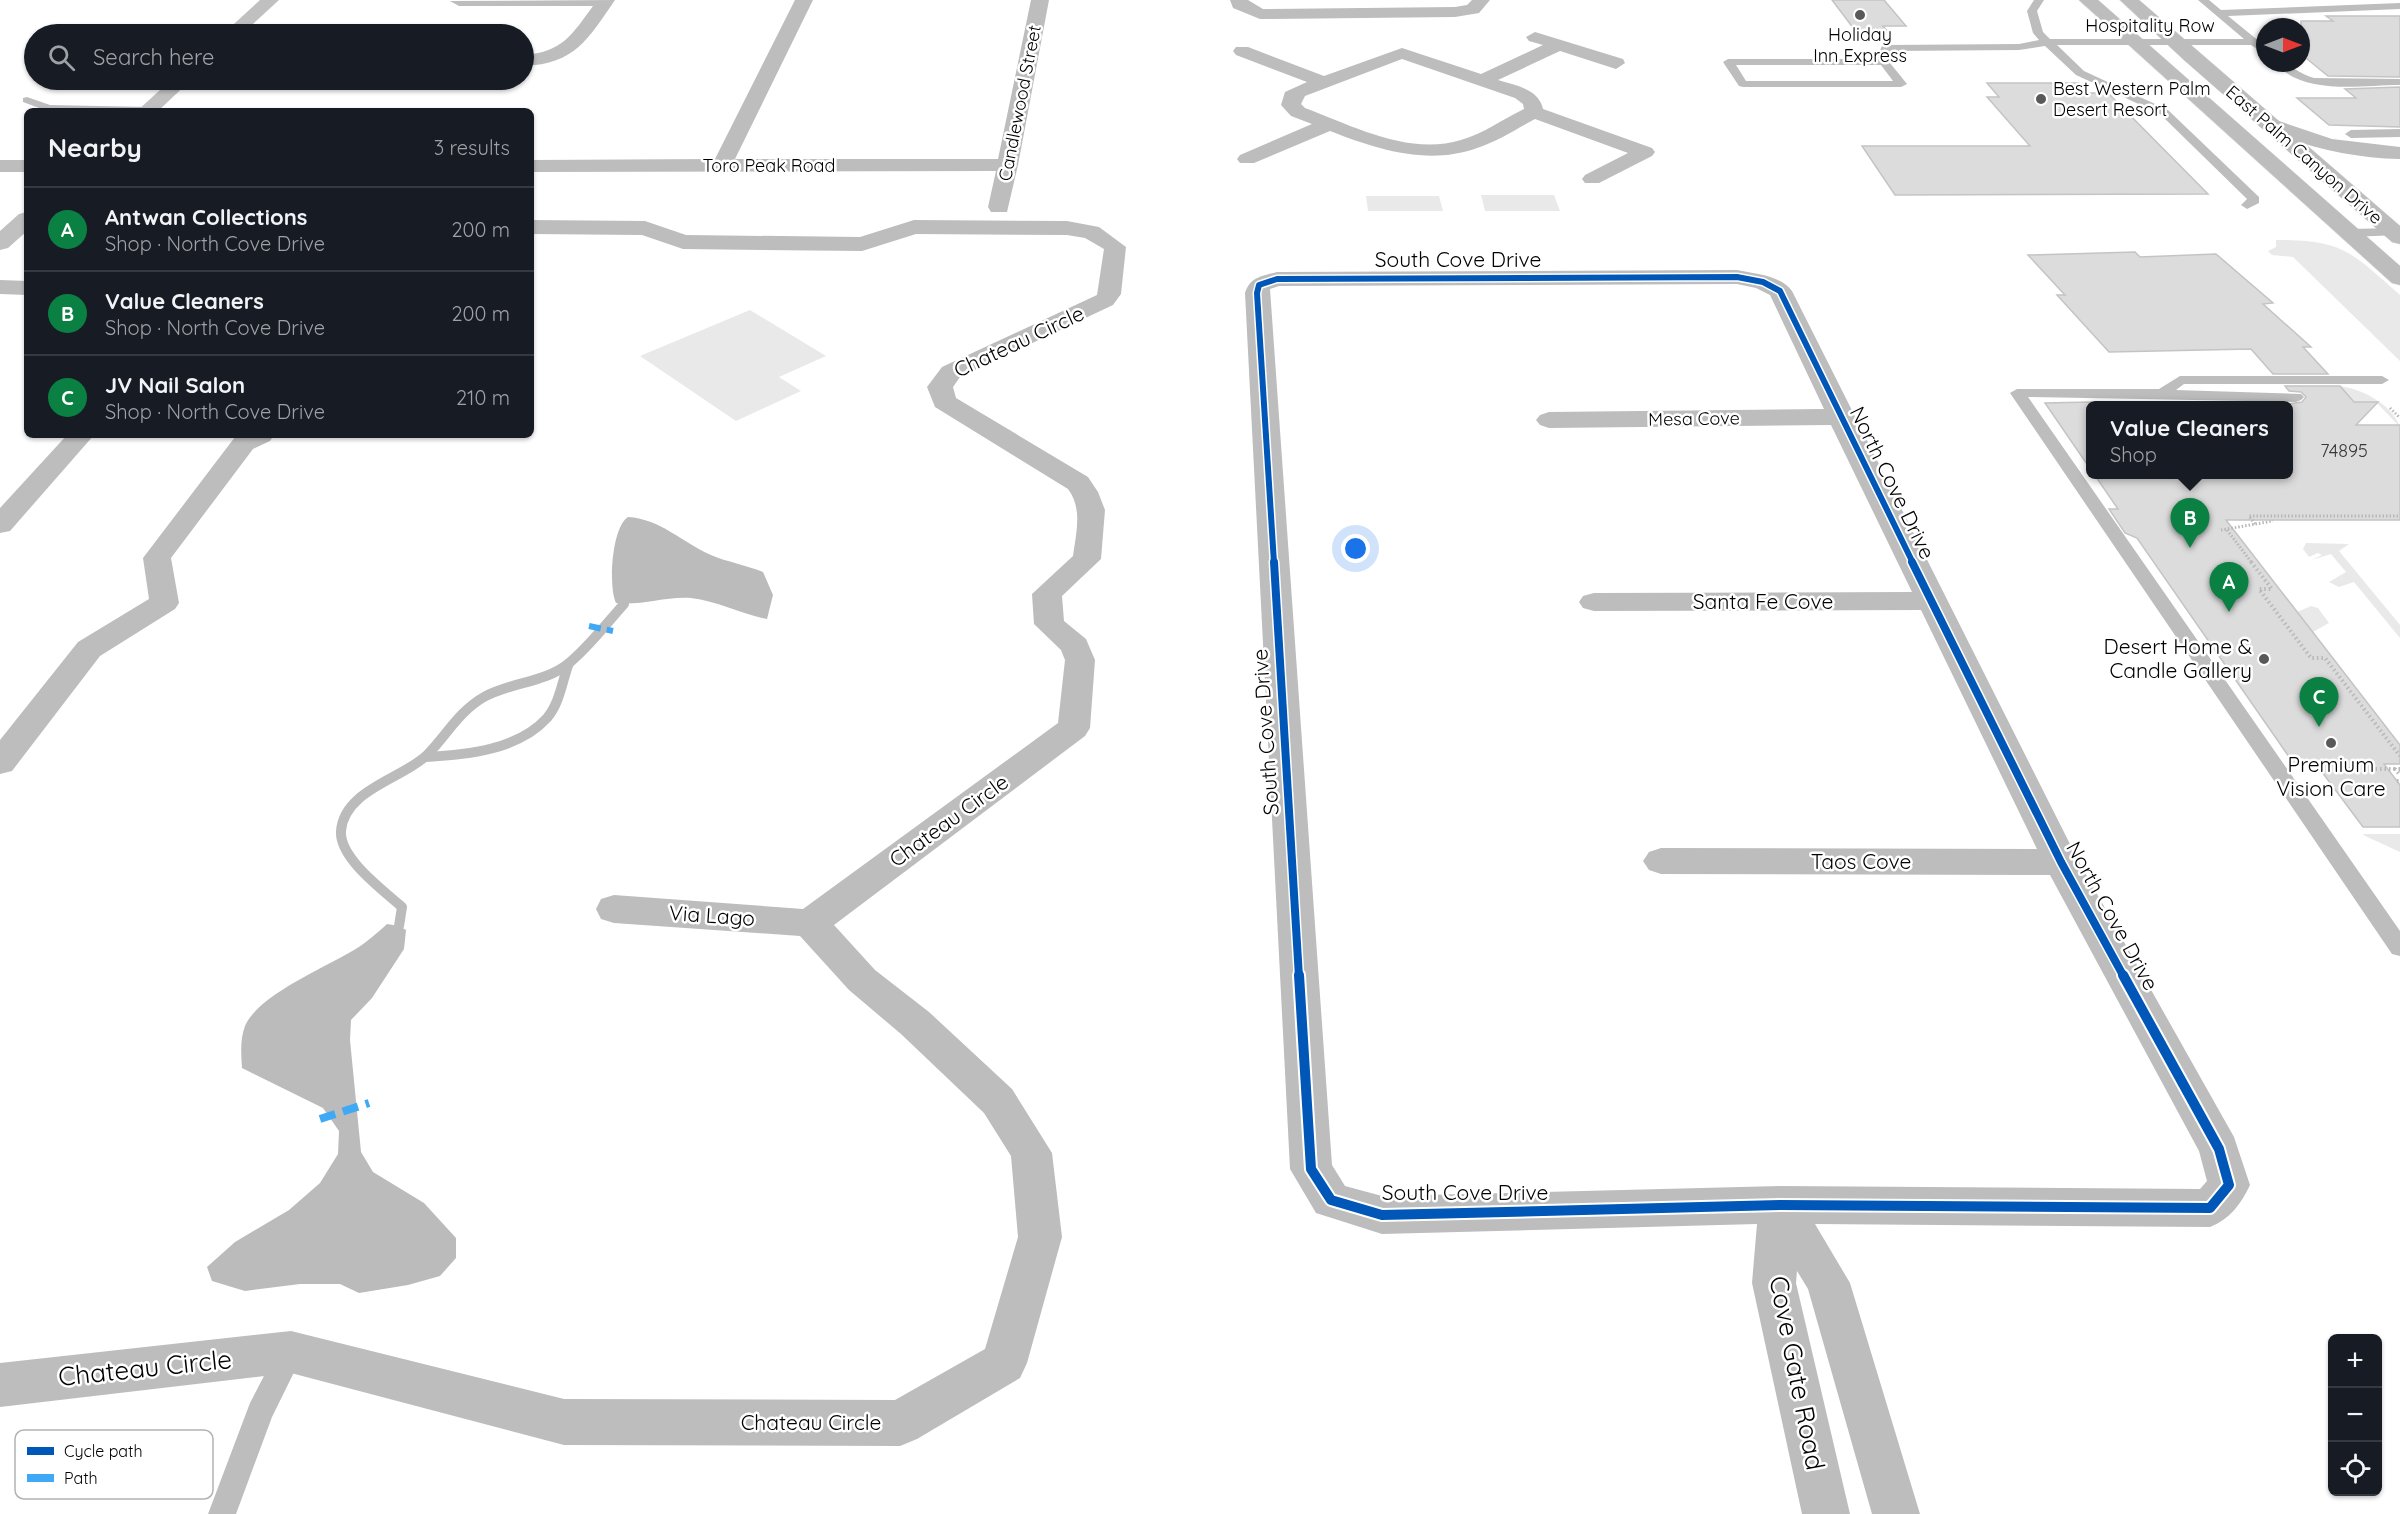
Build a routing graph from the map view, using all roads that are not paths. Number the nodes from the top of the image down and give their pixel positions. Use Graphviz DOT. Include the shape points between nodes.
graph roads {
  1 [pos="270,0"];
  2 [pos="804,0"];
  3 [pos="1040,0"];
  4 [pos="1239,0"];
  5 [pos="1481,0"];
  6 [pos="2039,0"];
  7 [pos="2088,0"];
  8 [pos="2129,0"];
  9 [pos="2203,0"];
  10 [pos="2258,0"];
  11 [pos="2350,0"];
  12 [pos="459,1"];
  13 [pos="606,1"];
  14 [pos="2361,6"];
  15 [pos="2400,6"];
  16 [pos="2274,12"];
  17 [pos="2219,13"];
  18 [pos="243,24"];
  19 [pos="1396,35"];
  20 [pos="1535,37"];
  21 [pos="2047,42"];
  22 [pos="2253,42"];
  23 [pos="2136,43"];
  24 [pos="2175,43"];
  25 [pos="2256,44"];
  26 [pos="1560,45"];
  27 [pos="1242,51"];
  28 [pos="534,59"];
  29 [pos="1884,62"];
  30 [pos="1616,63"];
  31 [pos="2292,72"];
  32 [pos="1482,80"];
  33 [pos="2400,81"];
  34 [pos="1324,82"];
  35 [pos="171,90"];
  36 [pos="27,100"];
  37 [pos="49,108"];
  38 [pos="150,108"];
  39 [pos="1534,112"];
  40 [pos="2267,123"];
  41 [pos="1330,124"];
  42 [pos="2351,134"];
  43 [pos="2399,139"];
  44 [pos="2374,153"];
  45 [pos="1247,159"];
  46 [pos="1008,165"];
  47 [pos="0,166"];
  48 [pos="24,166"];
  49 [pos="534,166"];
  50 [pos="722,166"];
  51 [pos="1592,179"];
  52 [pos="2340,186"];
  53 [pos="2247,206"];
  54 [pos="999,207"];
  55 [pos="24,222"];
  56 [pos="534,227"];
  57 [pos="2350,233"];
  58 [pos="2397,235"];
  59 [pos="0,243"];
  60 [pos="1737,277"];
  61 [pos="2400,278"];
  62 [pos="0,287"];
  63 [pos="24,288"];
  64 [pos="2382,380"];
  65 [pos="2163,393"];
  66 [pos="2296,397"];
  67 [pos="1839,417"];
  68 [pos="1549,420"];
  69 [pos="78,438"];
  70 [pos="255,438"];
  71 [pos="0,525"];
  72 [pos="1931,601"];
  73 [pos="1594,603"];
  74 [pos="0,762"];
  75 [pos="1661,861"];
  76 [pos="2061,862"];
  77 [pos="614,909"];
  78 [pos="810,923"];
  79 [pos="2400,948"];
  80 [pos="1780,1205"];
  81 [pos="291,1352"];
  82 [pos="0,1384"];
  83 [pos="222,1514"];
  84 [pos="1826,1514"];
  85 [pos="1896,1514"];
  1 -- 18 [label="street"];
  2 -- 50 [label="street"];
  3 -- 46 [label="street, Candlewood Street"];
  4 -- 19 [label="street" via="1246,9 1260,14"];
  5 -- 19 [label="street" via="1473,9"];
  6 -- 21 [label="lane" via="2032,11 2038,33"];
  7 -- 23 [label="street, East Palm Canyon Drive"];
  8 -- 24 [label="street, East Palm Canyon Drive"];
  9 -- 17 [label="lane"];
  10 -- 16 [label="lane"];
  11 -- 14 [label="lane"];
  12 -- 13 [label="street"];
  13 -- 28 [label="street" via="571,48 554,57"];
  14 -- 15 [label="lane"];
  14 -- 16 [label="lane"];
  16 -- 17 [label="lane"];
  17 -- 22 [label="lane"];
  19 -- 32 [label="street"];
  19 -- 34 [label="street"];
  20 -- 26 [label="street"];
  21 -- 23 [label="lane, Hospitality Row"];
  21 -- 29 [label="lane, Hospitality Row" via="2019,47 1898,46 1886,48 1881,58"];
  21 -- 53 [label="lane" via="2080,74 2163,112 2255,200"];
  22 -- 24 [label="lane, Hospitality Row"];
  22 -- 25 [label="lane"];
  23 -- 24 [label="lane, Hospitality Row"];
  23 -- 57 [label="street, East Palm Canyon Drive"];
  24 -- 40 [label="street, East Palm Canyon Drive"];
  26 -- 30 [label="street"];
  26 -- 32 [label="street"];
  27 -- 34 [label="street"];
  29 -- 29 [label="lane" via="1873,62 1728,62 1743,84 1901,84"];
  31 -- 33 [label="lane" via="2314,81"];
  32 -- 39 [label="street" via="1522,94 1532,102"];
  34 -- 41 [label="street" via="1298,92 1290,101 1298,112"];
  35 -- 38 [label="street"];
  36 -- 37 [label="lane"];
  39 -- 41 [label="street" via="1467,145 1447,148 1394,146"];
  39 -- 51 [label="street" via="1645,152"];
  40 -- 44 [label="street" via="2293,135"];
  40 -- 52 [label="street, East Palm Canyon Drive"];
  41 -- 45 [label="street"];
  42 -- 43 [label="lane"];
  43 -- 44 [label="street"];
  44 -- 52 [label="street" via="2360,156 2344,170"];
  46 -- 50 [label="street, Toro Peak Road"];
  46 -- 54 [label="street, Candlewood Street"];
  47 -- 48 [label="street"];
  49 -- 50 [label="street, Toro Peak Road"];
  52 -- 58 [label="street, East Palm Canyon Drive"];
  55 -- 59 [label="street"];
  56 -- 78 [label="street, Chateau Circle" via="645,228 683,242 850,243 914,227 1067,228 1091,232 1114,247 1105,300 951,372 940,387 944,402 1078,483 1093,507 1088,559 1047,594 1049,624 1075,646 1080,660 1074,728"];
  57 -- 58 [label="lane"];
  57 -- 61 [label="street, East Palm Canyon Drive"];
  60 -- 67 [label="street, North Cove Drive" via="1763,282 1780,291"];
  60 -- 80 [label="street, South Cove Drive" via="1278,279 1258,285 1257,294 1311,1169 1331,1200 1382,1215"];
  62 -- 63 [label="street"];
  64 -- 65 [label="lane" via="2180,380"];
  65 -- 66 [label="lane"];
  65 -- 79 [label="lane" via="2018,393"];
  67 -- 68 [label="street, Mesa Cove"];
  67 -- 72 [label="street, North Cove Drive"];
  69 -- 71 [label="street"];
  70 -- 74 [label="street" via="244,443 157,558 164,603 88,649"];
  72 -- 73 [label="street, Santa Fe Cove"];
  72 -- 76 [label="street, North Cove Drive"];
  75 -- 76 [label="street, Taos Cove"];
  76 -- 80 [label="street, North Cove Drive" via="2219,1149 2229,1185 2210,1208"];
  77 -- 78 [label="street, Via Lago"];
  78 -- 81 [label="street, Chateau Circle" via="862,980 915,1023 998,1101 1031,1153 1040,1238 1004,1363 900,1423 564,1422"];
  80 -- 84 [label="street, Cove Gate Road" via="1774,1283"];
  80 -- 85 [label="street, Cove Gate Road" via="1828,1283"];
  81 -- 82 [label="street, Chateau Circle"];
  81 -- 83 [label="lane" via="260,1412"];
}
